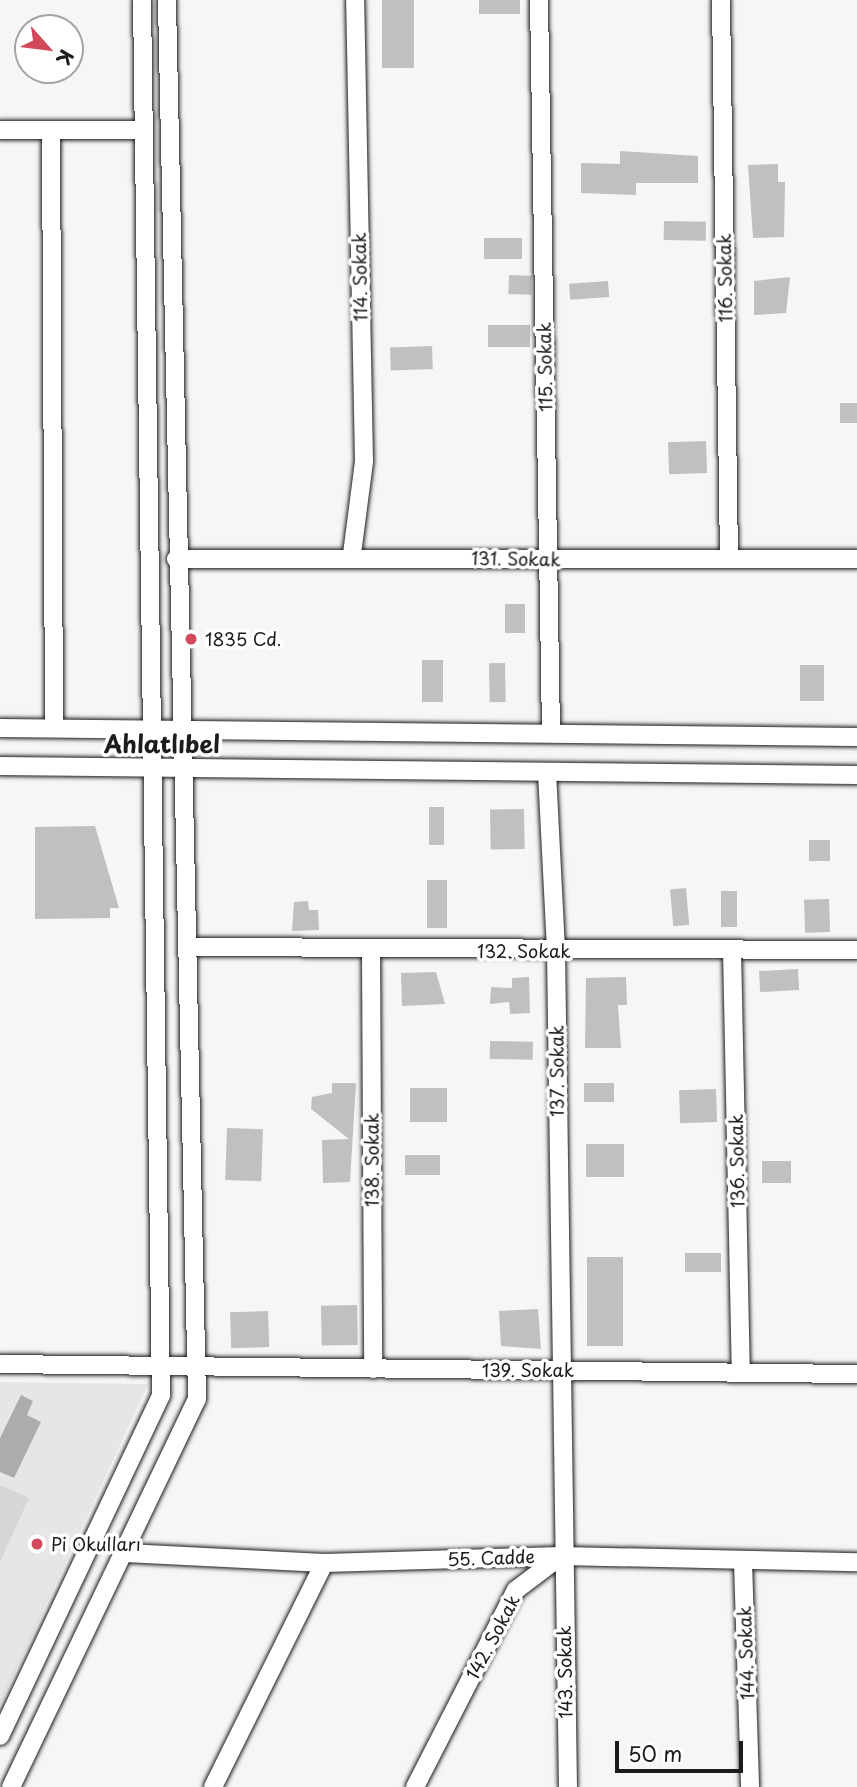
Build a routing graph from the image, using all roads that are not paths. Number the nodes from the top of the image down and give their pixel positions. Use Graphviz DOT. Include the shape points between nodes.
graph roads {
  1 [pos="142,0"];
  2 [pos="167,0"];
  3 [pos="355,0"];
  4 [pos="539,0"];
  5 [pos="721,0"];
  6 [pos="0,130"];
  7 [pos="51,130"];
  8 [pos="144,130"];
  9 [pos="352,554"];
  10 [pos="729,556"];
  11 [pos="176,559"];
  12 [pos="857,559"];
  13 [pos="548,560"];
  14 [pos="0,728"];
  15 [pos="54,728"];
  16 [pos="148,729"];
  17 [pos="182,729"];
  18 [pos="551,733"];
  19 [pos="857,737"];
  20 [pos="0,766"];
  21 [pos="149,767"];
  22 [pos="183,769"];
  23 [pos="547,772"];
  24 [pos="857,775"];
  25 [pos="190,947"];
  26 [pos="371,950"];
  27 [pos="732,950"];
  28 [pos="857,950"];
  29 [pos="556,951"];
  30 [pos="0,1364"];
  31 [pos="161,1366"];
  32 [pos="199,1366"];
  33 [pos="373,1369"];
  34 [pos="559,1370"];
  35 [pos="741,1372"];
  36 [pos="857,1374"];
  37 [pos="126,1553"];
  38 [pos="561,1556"];
  39 [pos="744,1562"];
  40 [pos="857,1562"];
  41 [pos="324,1563"];
  42 [pos="0,1737"];
  43 [pos="11,1787"];
  44 [pos="213,1787"];
  45 [pos="415,1787"];
  46 [pos="568,1787"];
  47 [pos="750,1787"];
  1 -- 8 [label="street"];
  2 -- 11 [label="street"];
  3 -- 9 [label="street, 114. Sokak" via="364,461"];
  4 -- 13 [label="street, 115. Sokak"];
  5 -- 10 [label="street, 116. Sokak"];
  6 -- 7 [label="street"];
  7 -- 8 [label="street"];
  7 -- 15 [label="street"];
  8 -- 16 [label="street"];
  9 -- 11 [label="street, 131. Sokak"];
  9 -- 13 [label="street, 131. Sokak"];
  10 -- 12 [label="street, 131. Sokak"];
  10 -- 13 [label="street, 131. Sokak"];
  11 -- 17 [label="street"];
  13 -- 18 [label="street, 115. Sokak"];
  14 -- 15 [label="street"];
  15 -- 16 [label="street"];
  16 -- 17 [label="street"];
  16 -- 21 [label="street"];
  17 -- 18 [label="street"];
  17 -- 22 [label="street"];
  18 -- 19 [label="street"];
  20 -- 21 [label="street"];
  21 -- 22 [label="street"];
  21 -- 31 [label="street"];
  22 -- 23 [label="street"];
  22 -- 25 [label="street"];
  23 -- 24 [label="street"];
  23 -- 29 [label="street, 137. Sokak"];
  25 -- 26 [label="street, 132. Sokak"];
  25 -- 32 [label="street"];
  26 -- 29 [label="street, 132. Sokak"];
  26 -- 33 [label="street, 138. Sokak"];
  27 -- 28 [label="street, 132. Sokak"];
  27 -- 29 [label="street, 132. Sokak"];
  27 -- 35 [label="street, 136. Sokak"];
  29 -- 34 [label="street, 137. Sokak"];
  30 -- 31 [label="street, 139. Sokak"];
  31 -- 32 [label="street, 139. Sokak"];
  31 -- 42 [label="street" via="161,1395"];
  32 -- 33 [label="street, 139. Sokak"];
  32 -- 37 [label="street" via="197,1399"];
  33 -- 34 [label="street, 139. Sokak"];
  34 -- 35 [label="street, 139. Sokak"];
  34 -- 38 [label="street"];
  35 -- 36 [label="street, 139. Sokak"];
  37 -- 41 [label="street, 55. Cadde"];
  37 -- 43 [label="street"];
  38 -- 39 [label="street, 55. Cadde"];
  38 -- 41 [label="street, 55. Cadde"];
  38 -- 45 [label="street, 142. Sokak" via="516,1590"];
  38 -- 46 [label="street, 143. Sokak"];
  39 -- 40 [label="street, 55. Cadde"];
  39 -- 47 [label="street, 144. Sokak"];
  41 -- 44 [label="street"];
}
